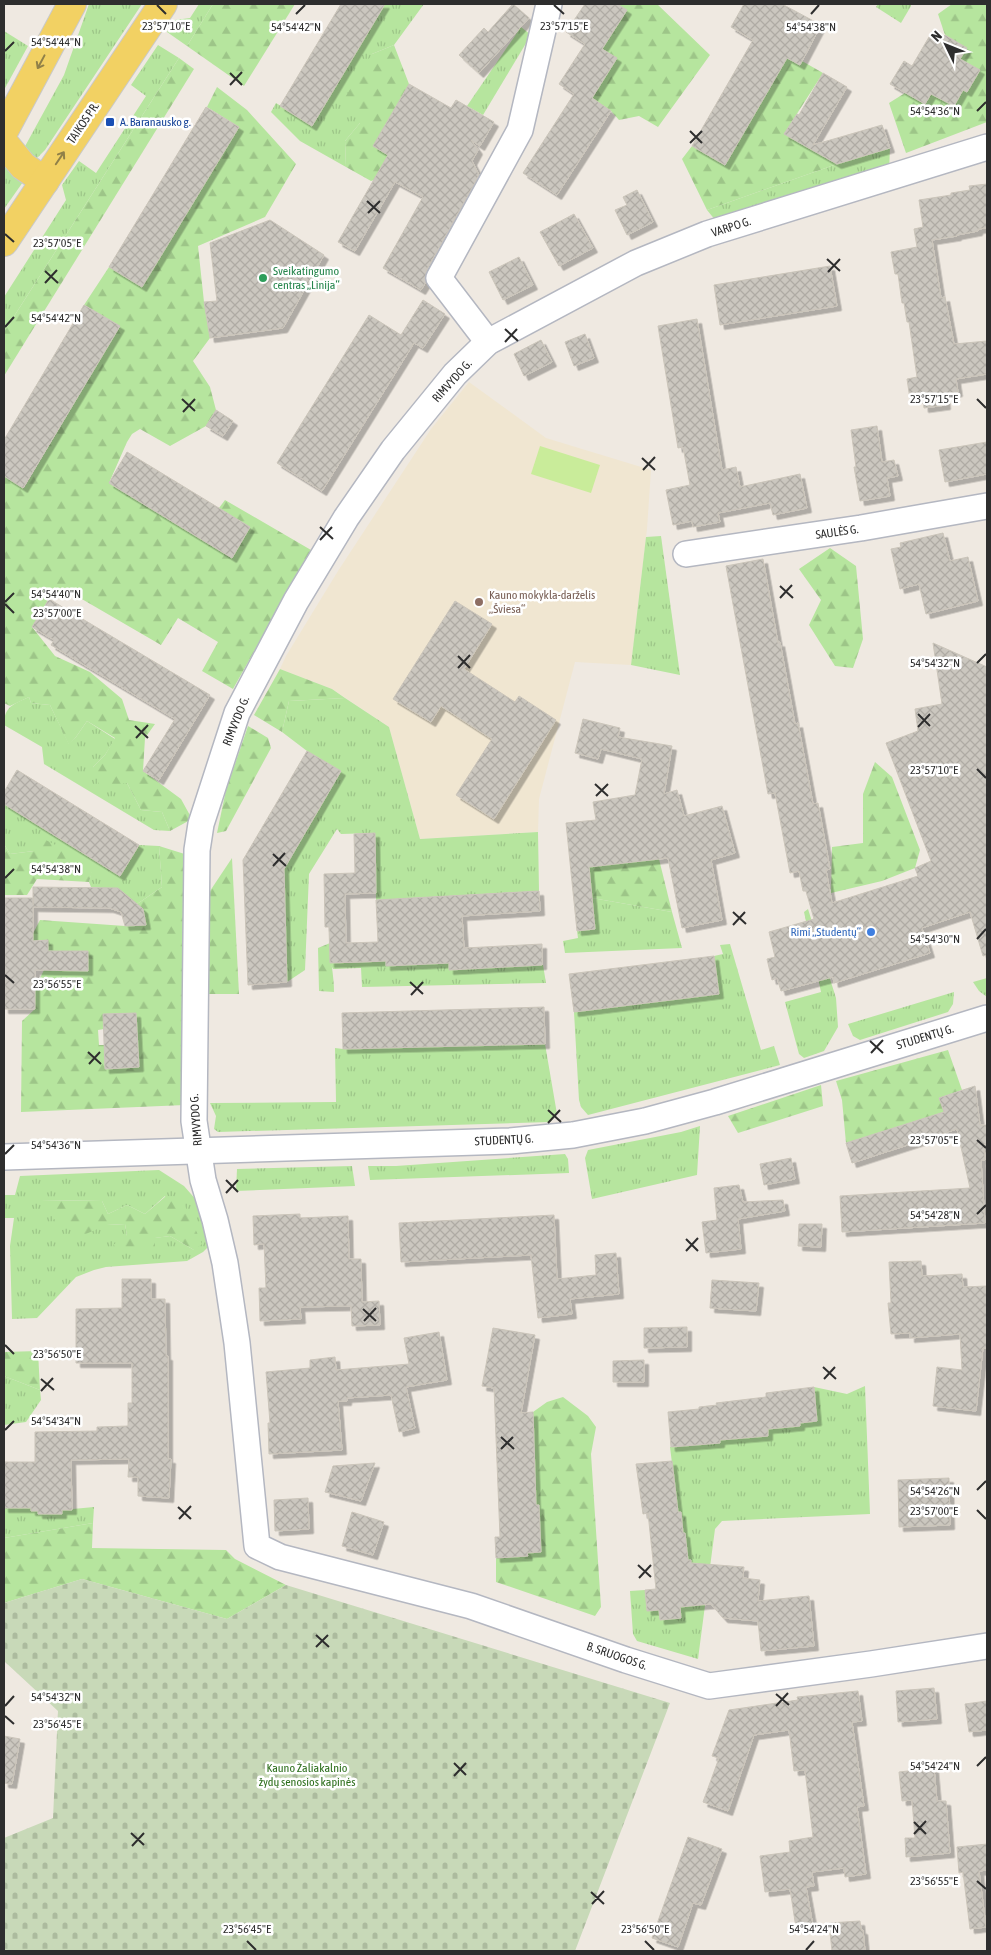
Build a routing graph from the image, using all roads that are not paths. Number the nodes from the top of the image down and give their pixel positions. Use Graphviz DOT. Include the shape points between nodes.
graph roads {
  1 [pos="72,4"];
  2 [pos="163,4"];
  3 [pos="549,4"];
  4 [pos="4,132"];
  5 [pos="4,143"];
  6 [pos="987,147"];
  7 [pos="45,181"];
  8 [pos="4,242"];
  9 [pos="488,342"];
  10 [pos="987,506"];
  11 [pos="686,554"];
  12 [pos="987,1018"];
  13 [pos="198,1151"];
  14 [pos="4,1157"];
  15 [pos="257,1546"];
  16 [pos="987,1646"];
  1 -- 4 [label="main road, one-way"];
  7 -- 2 [label="main road, TAIKOS PR., one-way"];
  3 -- 9 [label="street" via="520,130 439,278"];
  5 -- 7 [label="main road" via="23,166"];
  6 -- 9 [label="street, VARPO G." via="707,234 636,263"];
  7 -- 8 [label="main road, TAIKOS PR."];
  9 -- 13 [label="street, RIMVYDO G." via="455,374 393,450 346,518 296,601 237,713 201,824 197,850 194,1121"];
  10 -- 11 [label="street, SAULĖS G."];
  12 -- 13 [label="street, STUDENTŲ G." via="715,1102 645,1121 573,1135 510,1141"];
  13 -- 14 [label="street, STUDENTŲ G."];
  13 -- 15 [label="street, RIMVYDO G." via="216,1220 232,1308"];
  15 -- 16 [label="street, B. SRUOGOS G." via="280,1557 471,1606 709,1686"];
}
